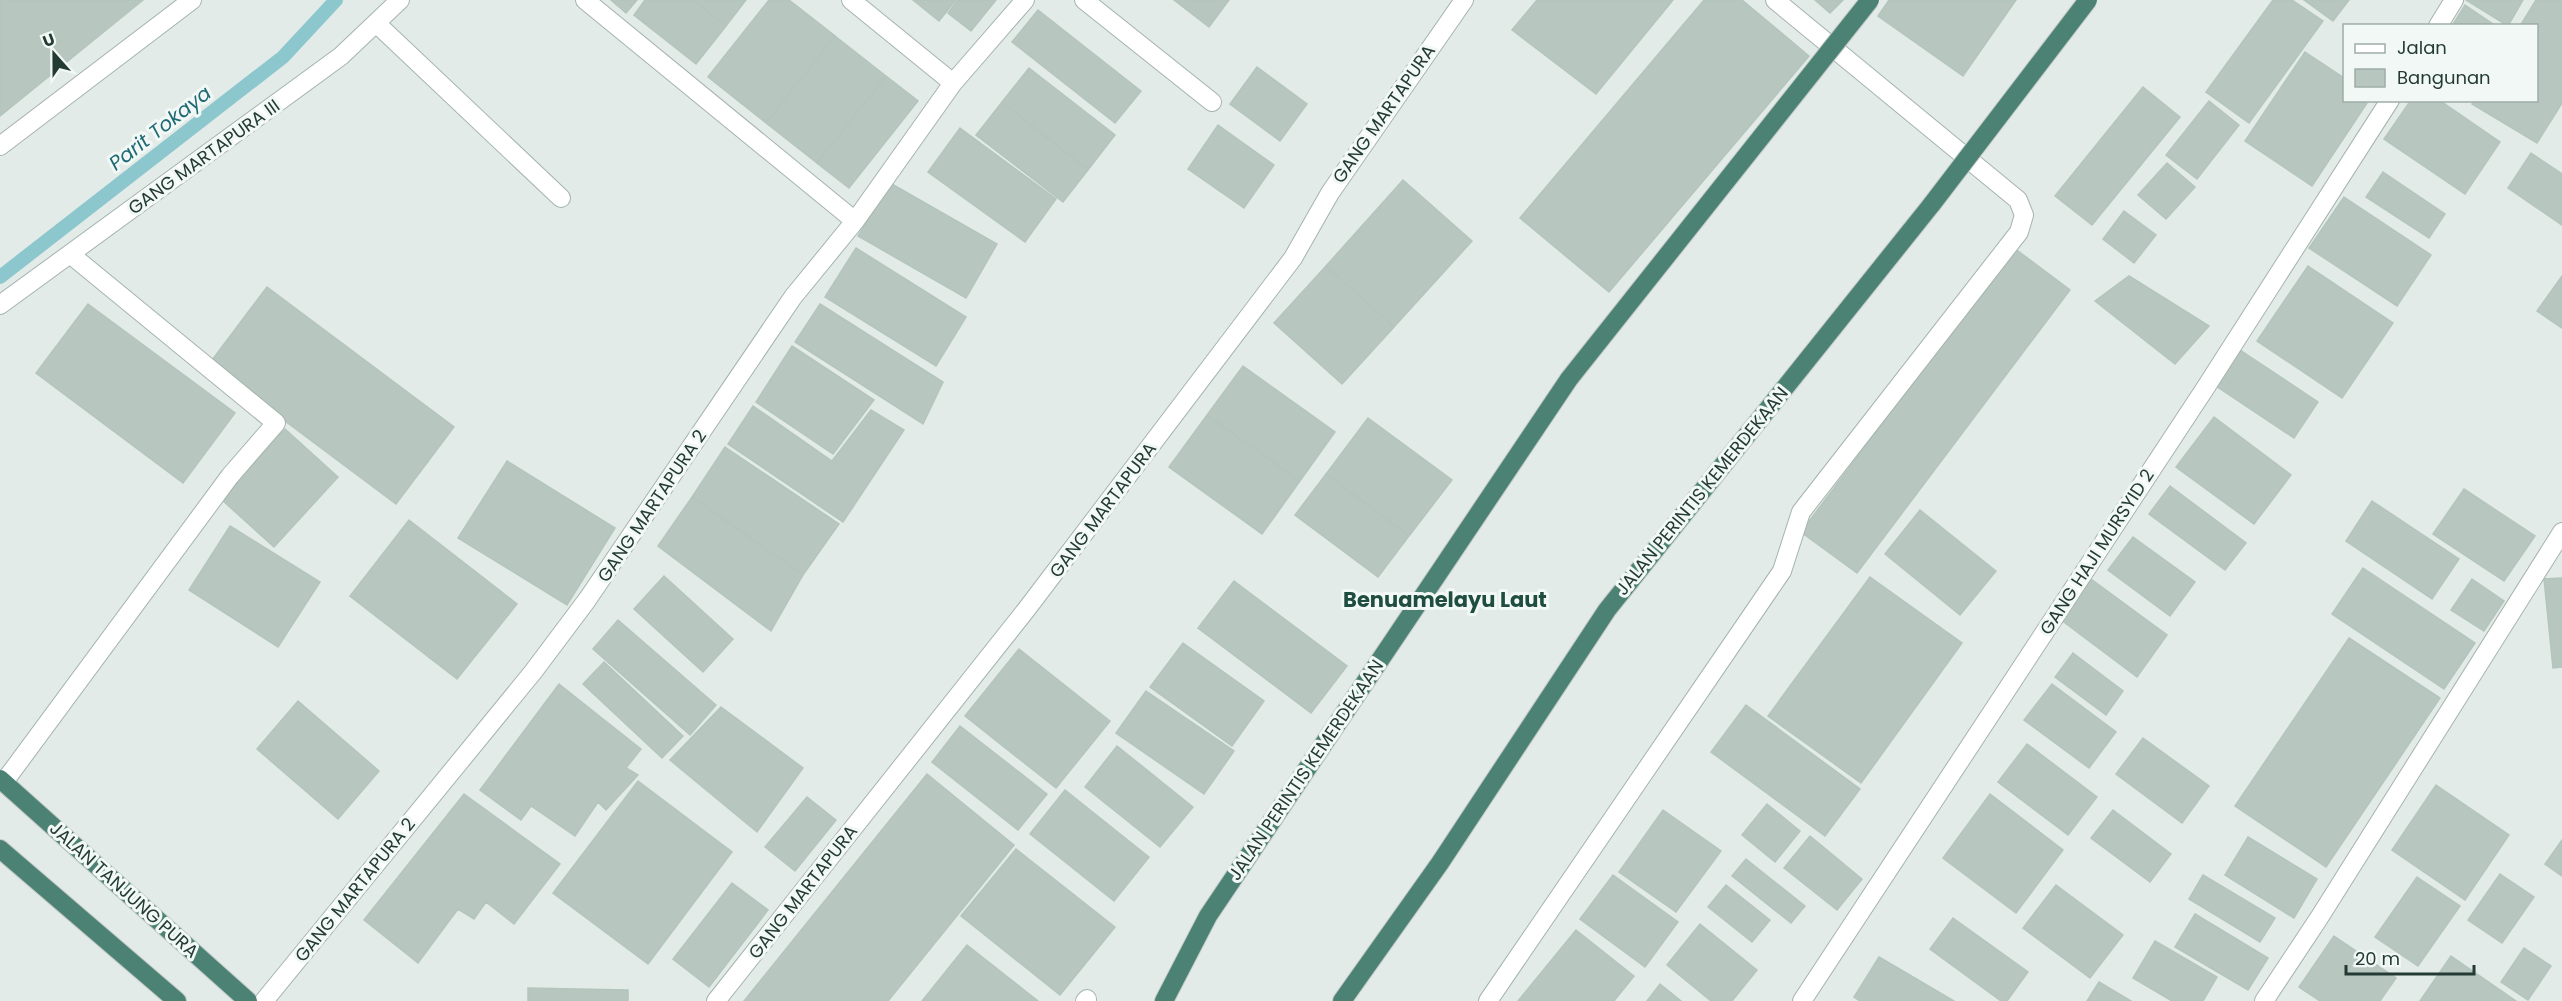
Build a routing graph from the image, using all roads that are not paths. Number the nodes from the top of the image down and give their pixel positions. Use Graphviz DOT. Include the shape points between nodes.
graph roads {
  1 [pos="192,0"];
  2 [pos="400,0"];
  3 [pos="585,0"];
  4 [pos="851,0"];
  5 [pos="1025,0"];
  6 [pos="1084,0"];
  7 [pos="1464,0"];
  8 [pos="1775,0"];
  9 [pos="1870,0"];
  10 [pos="2088,0"];
  11 [pos="2454,0"];
  12 [pos="376,22"];
  13 [pos="2439,24"];
  14 [pos="953,83"];
  15 [pos="1212,102"];
  16 [pos="2389,102"];
  17 [pos="0,146"];
  18 [pos="561,198"];
  19 [pos="855,220"];
  20 [pos="70,254"];
  21 [pos="0,305"];
  22 [pos="2562,532"];
  23 [pos="2,781"];
  24 [pos="0,849"];
  25 [pos="1490,998"];
  26 [pos="177,1001"];
  27 [pos="248,1001"];
  28 [pos="264,1001"];
  29 [pos="716,1001"];
  30 [pos="1164,1001"];
  31 [pos="1342,1001"];
  32 [pos="1802,1001"];
  33 [pos="2264,1001"];
  1 -- 17 [label="street"];
  2 -- 12 [label="street, GANG MARTAPURA III"];
  3 -- 19 [label="street"];
  4 -- 14 [label="street"];
  5 -- 14 [label="street, GANG MARTAPURA 2"];
  6 -- 15 [label="street"];
  7 -- 29 [label="street, GANG MARTAPURA" via="1330,193 1293,258 1026,610"];
  8 -- 25 [label="street" via="2018,200 2024,215 2019,232 1801,512 1782,571"];
  9 -- 30 [label="highway, JALAN PERINTIS KEMERDEKAAN, bridge" via="1569,380 1208,916"];
  10 -- 31 [label="highway, JALAN PERINTIS KEMERDEKAAN, bridge" via="1932,204 1607,610 1440,863"];
  11 -- 13 [label="street"];
  12 -- 18 [label="street"];
  12 -- 20 [label="street, GANG MARTAPURA III" via="341,56"];
  14 -- 19 [label="street, GANG MARTAPURA 2"];
  16 -- 32 [label="street, GANG HAJI MURSYID 2"];
  19 -- 28 [label="street, GANG MARTAPURA 2" via="793,297 587,600 533,672"];
  20 -- 21 [label="street, GANG MARTAPURA III"];
  20 -- 23 [label="street" via="276,423 230,476"];
  22 -- 33 [label="street"];
  23 -- 27 [label="highway, JALAN TANJUNG PURA"];
  24 -- 26 [label="highway"];
}
